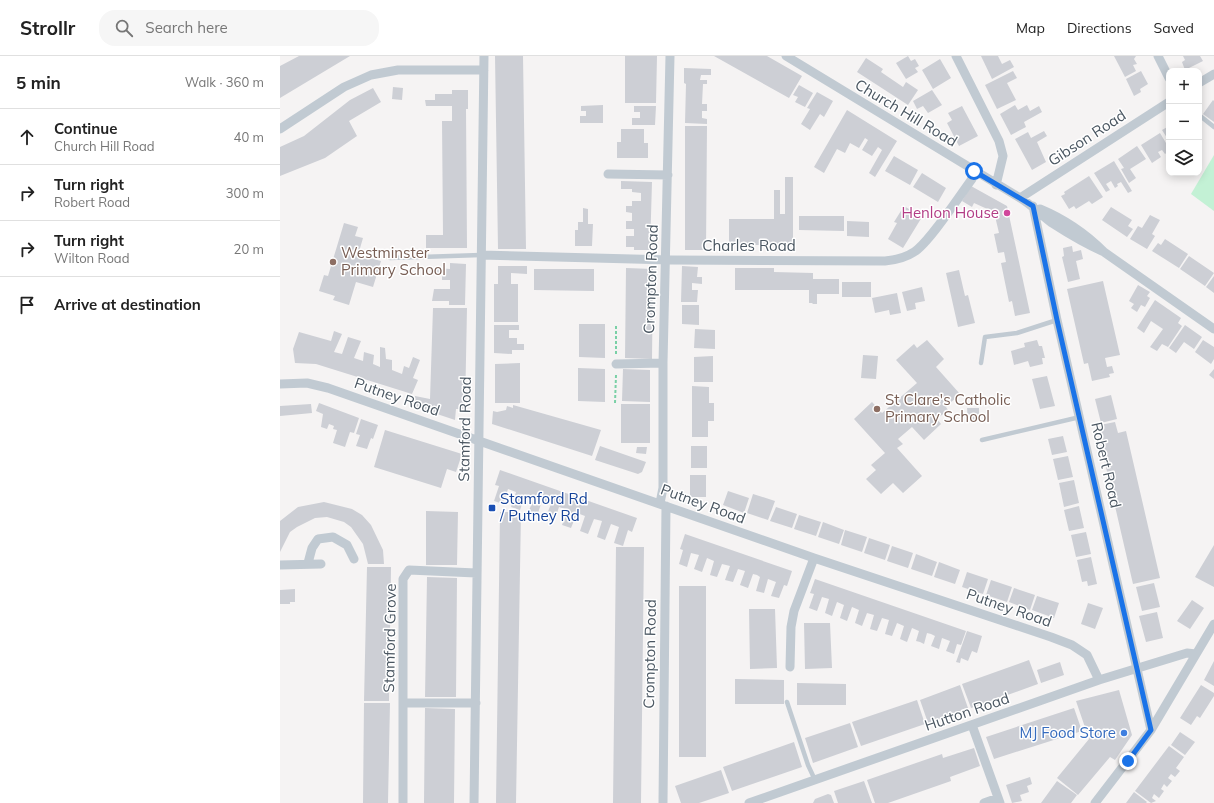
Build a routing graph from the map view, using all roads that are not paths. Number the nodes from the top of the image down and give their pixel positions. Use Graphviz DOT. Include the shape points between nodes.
graph roads {
  1 [pos="484,56"];
  2 [pos="670,56"];
  3 [pos="786,56"];
  4 [pos="956,56"];
  5 [pos="1158,56"];
  6 [pos="484,70"];
  7 [pos="1166,72"];
  8 [pos="1214,74"];
  9 [pos="1202,81"];
  10 [pos="1166,104"];
  11 [pos="1202,117"];
  12 [pos="1214,128"];
  13 [pos="280,129"];
  14 [pos="974,171"];
  15 [pos="608,174"];
  16 [pos="668,175"];
  17 [pos="996,185"];
  18 [pos="1020,198"];
  19 [pos="1033,206"];
  20 [pos="481,255"];
  21 [pos="390,258"];
  22 [pos="666,260"];
  23 [pos="1057,320"];
  24 [pos="1214,329"];
  25 [pos="663,363"];
  26 [pos="981,363"];
  27 [pos="616,364"];
  28 [pos="280,384"];
  29 [pos="1080,417"];
  30 [pos="479,440"];
  31 [pos="982,440"];
  32 [pos="663,504"];
  33 [pos="814,558"];
  34 [pos="354,559"];
  35 [pos="308,563"];
  36 [pos="321,564"];
  37 [pos="280,566"];
  38 [pos="476,573"];
  39 [pos="1214,624"];
  40 [pos="1196,654"];
  41 [pos="790,667"];
  42 [pos="1136,668"];
  43 [pos="1099,680"];
  44 [pos="787,702"];
  45 [pos="403,703"];
  46 [pos="476,703"];
  47 [pos="972,725"];
  48 [pos="1151,730"];
  49 [pos="815,780"];
  50 [pos="776,798"];
  51 [pos="999,800"];
  52 [pos="402,803"];
  53 [pos="474,803"];
  54 [pos="662,803"];
  55 [pos="749,803"];
  56 [pos="984,803"];
  57 [pos="1095,803"];
  1 -- 6 [label="street, Stamford Road"];
  2 -- 16 [label="street, Crompton Road"];
  3 -- 14 [label="street, Church Hill Road"];
  4 -- 17 [label="street" via="999,141 1003,156"];
  5 -- 7 [label="street"];
  6 -- 13 [label="street" via="398,70 371,75 344,87"];
  6 -- 20 [label="street, Stamford Road"];
  8 -- 9 [label="street"];
  10 -- 18 [label="street, Gibson Road"];
  11 -- 12 [label="lane"];
  14 -- 17 [label="street, Church Hill Road"];
  14 -- 22 [label="street, Charles Road" via="972,179 932,233 916,252 902,259"];
  15 -- 16 [label="street"];
  16 -- 22 [label="street, Crompton Road"];
  17 -- 18 [label="street, Church Hill Road"];
  18 -- 19 [label="street, Church Hill Road"];
  19 -- 23 [label="street, Robert Road"];
  19 -- 24 [label="street, Church Hill Road" via="1055,215 1089,237 1104,252"];
  20 -- 21 [label="lane"];
  20 -- 22 [label="street, Charles Road"];
  20 -- 30 [label="street, Stamford Road"];
  22 -- 25 [label="street, Crompton Road"];
  23 -- 26 [label="lane" via="1017,333 985,337"];
  23 -- 29 [label="street, Robert Road"];
  25 -- 27 [label="street"];
  25 -- 32 [label="street, Crompton Road"];
  28 -- 30 [label="street, Putney Road" via="307,383 328,388"];
  29 -- 31 [label="lane"];
  29 -- 42 [label="street, Robert Road"];
  30 -- 32 [label="street, Putney Road"];
  30 -- 38 [label="street, Stamford Road"];
  32 -- 33 [label="street, Putney Road"];
  32 -- 54 [label="street, Crompton Road"];
  33 -- 41 [label="street" via="794,612"];
  33 -- 43 [label="street, Putney Road" via="1072,645 1087,655"];
  34 -- 35 [label="street" via="347,545 333,537 318,539 312,548"];
  35 -- 36 [label="street"];
  35 -- 37 [label="street"];
  38 -- 45 [label="street, Stamford Grove" via="409,570 403,579"];
  38 -- 46 [label="street, Stamford Road"];
  39 -- 40 [label="street"];
  40 -- 42 [label="street, Hutton Road" via="1187,653"];
  40 -- 48 [label="street"];
  42 -- 43 [label="street, Hutton Road"];
  42 -- 48 [label="street, Robert Road"];
  43 -- 47 [label="street, Hutton Road"];
  44 -- 49 [label="lane"];
  45 -- 46 [label="street, Stamford Grove"];
  45 -- 52 [label="street, Stamford Grove"];
  46 -- 53 [label="street, Stamford Road"];
  47 -- 49 [label="street, Hutton Road"];
  47 -- 51 [label="street"];
  48 -- 57 [label="street"];
  49 -- 50 [label="street, Hutton Road"];
  50 -- 55 [label="street, Hutton Road"];
  51 -- 56 [label="street"];
}
